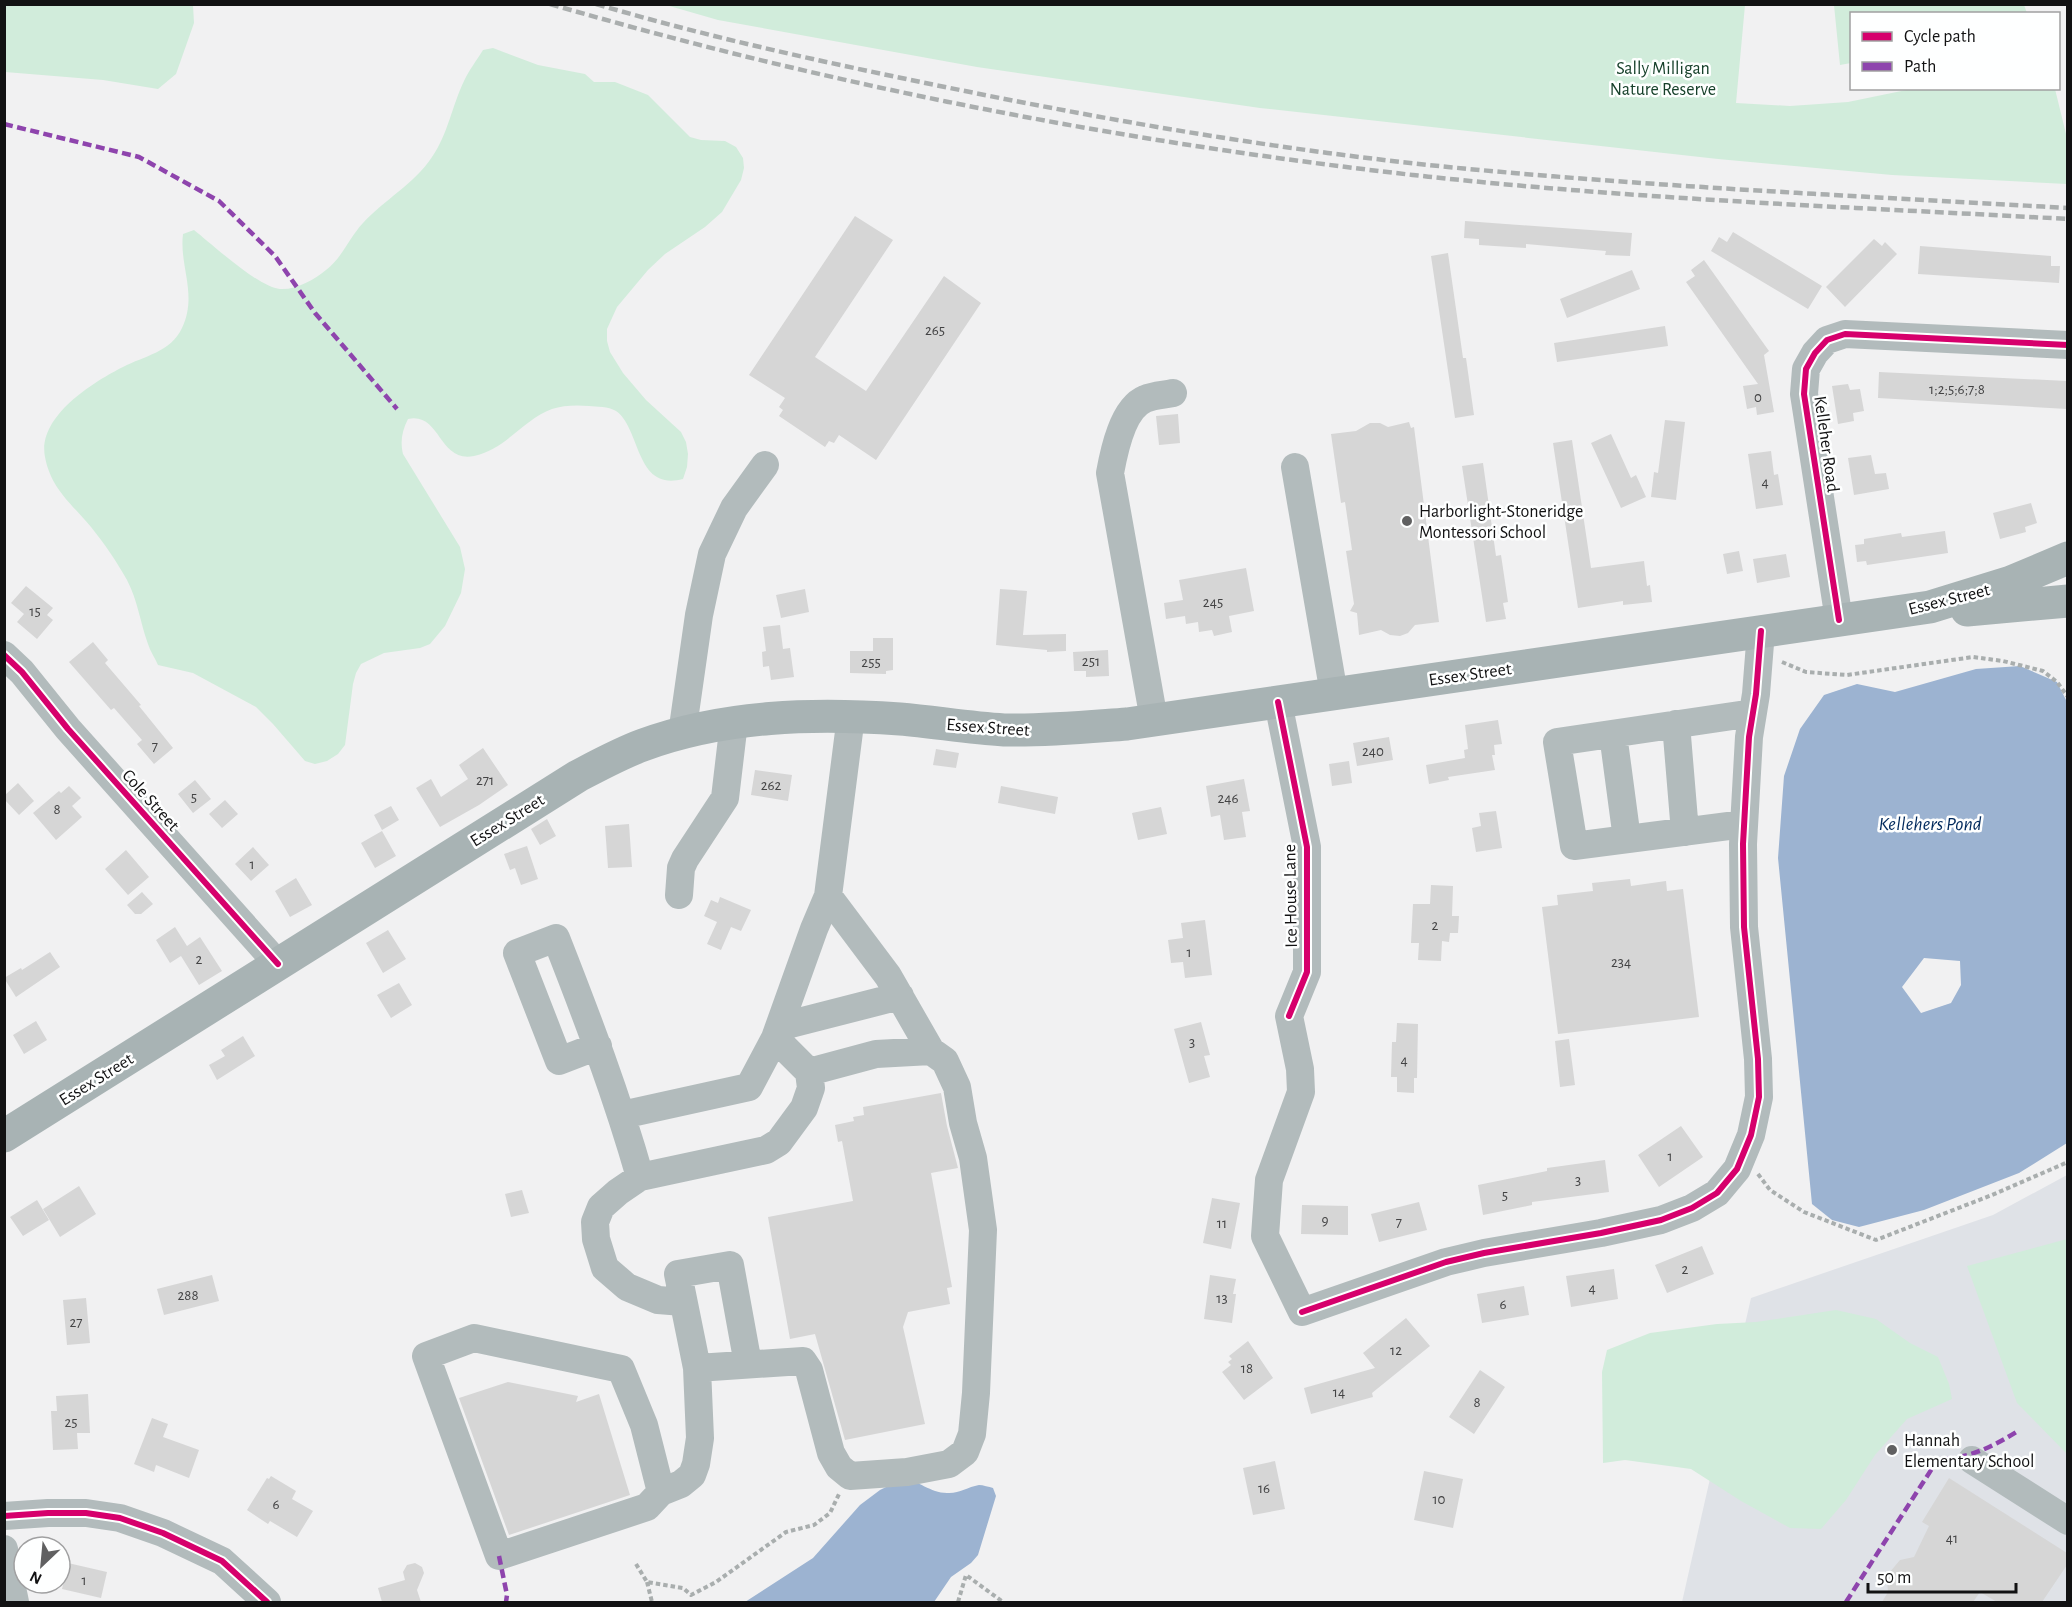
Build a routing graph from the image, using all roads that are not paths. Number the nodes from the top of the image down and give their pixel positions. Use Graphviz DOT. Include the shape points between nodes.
graph roads {
  1 [pos="2067,345"];
  2 [pos="1173,393"];
  3 [pos="765,465"];
  4 [pos="1295,467"];
  5 [pos="2067,558"];
  6 [pos="2067,601"];
  7 [pos="1930,607"];
  8 [pos="1839,620"];
  9 [pos="1760,642"];
  10 [pos="4,655"];
  11 [pos="1334,694"];
  12 [pos="1278,702"];
  13 [pos="1753,713"];
  14 [pos="851,716"];
  15 [pos="1154,720"];
  16 [pos="734,722"];
  17 [pos="1676,724"];
  18 [pos="682,734"];
  19 [pos="1613,734"];
  20 [pos="1744,824"];
  21 [pos="1685,831"];
  22 [pos="1627,839"];
  23 [pos="679,895"];
  24 [pos="828,896"];
  25 [pos="278,964"];
  26 [pos="900,996"];
  27 [pos="777,1033"];
  28 [pos="598,1046"];
  29 [pos="931,1050"];
  30 [pos="809,1072"];
  31 [pos="622,1115"];
  32 [pos="4,1136"];
  33 [pos="640,1178"];
  34 [pos="683,1302"];
  35 [pos="748,1364"];
  36 [pos="698,1368"];
  37 [pos="1972,1460"];
  38 [pos="661,1492"];
  39 [pos="4,1516"];
  40 [pos="2067,1521"];
  41 [pos="4,1549"];
  42 [pos="15,1602"];
  43 [pos="267,1602"];
  1 -- 8 [label="street, Kelleher Road" via="1845,334 1827,340 1815,353 1806,369 1804,394"];
  2 -- 15 [label="street" via="1144,399 1126,418 1110,472"];
  3 -- 18 [label="street" via="734,508 712,554"];
  4 -- 11 [label="street"];
  5 -- 7 [label="main road, Essex Street" via="2011,582"];
  6 -- 7 [label="main road" via="1946,612"];
  7 -- 8 [label="main road, Essex Street"];
  8 -- 9 [label="main road, Essex Street"];
  9 -- 11 [label="main road, Essex Street"];
  9 -- 13 [label="street"];
  10 -- 25 [label="street, Cole Street"];
  11 -- 12 [label="main road, Essex Street"];
  12 -- 15 [label="main road, Essex Street"];
  12 -- 20 [label="street, Ice House Lane" via="1306,847 1307,972 1289,1016 1301,1092 1269,1180 1265,1236 1302,1312 1446,1262 1661,1220 1692,1208 1717,1192 1737,1169 1751,1135 1759,1097 1744,927"];
  13 -- 17 [label="street"];
  13 -- 20 [label="street"];
  14 -- 15 [label="main road, Essex Street" via="1004,730 1052,730"];
  14 -- 16 [label="main road, Essex Street"];
  14 -- 24 [label="street"];
  16 -- 18 [label="main road, Essex Street"];
  16 -- 23 [label="street" via="725,798 685,859"];
  17 -- 19 [label="street"];
  17 -- 21 [label="street"];
  18 -- 25 [label="main road, Essex Street" via="644,744 578,776"];
  19 -- 22 [label="street"];
  19 -- 22 [label="street" via="1557,742 1574,846"];
  20 -- 21 [label="street"];
  21 -- 22 [label="street"];
  24 -- 26 [label="street"];
  24 -- 27 [label="street"];
  25 -- 32 [label="main road, Essex Street"];
  26 -- 27 [label="street"];
  26 -- 29 [label="street"];
  27 -- 30 [label="street"];
  27 -- 31 [label="street" via="749,1087"];
  28 -- 31 [label="street"];
  29 -- 30 [label="street" via="876,1053"];
  29 -- 35 [label="street" via="945,1061 957,1087 973,1158 982,1230 976,1393 972,1434 965,1452 950,1464 850,1476 831,1453 809,1370 803,1361"];
  30 -- 33 [label="street" via="811,1088 804,1108 779,1142 766,1150"];
  31 -- 33 [label="street"];
  33 -- 34 [label="street" via="601,1207 595,1222 605,1268 627,1287 658,1300"];
  34 -- 35 [label="street" via="678,1274 730,1265"];
  34 -- 36 [label="street"];
  35 -- 36 [label="street"];
  36 -- 38 [label="street" via="700,1438 696,1464 692,1475 681,1484"];
  37 -- 40 [label="street"];
  38 -- 38 [label="street" via="644,1425 621,1369 474,1338 426,1356 499,1556 647,1507"];
  39 -- 43 [label="street" via="86,1513 120,1518 222,1561"];
  41 -- 42 [label="street"];
}
